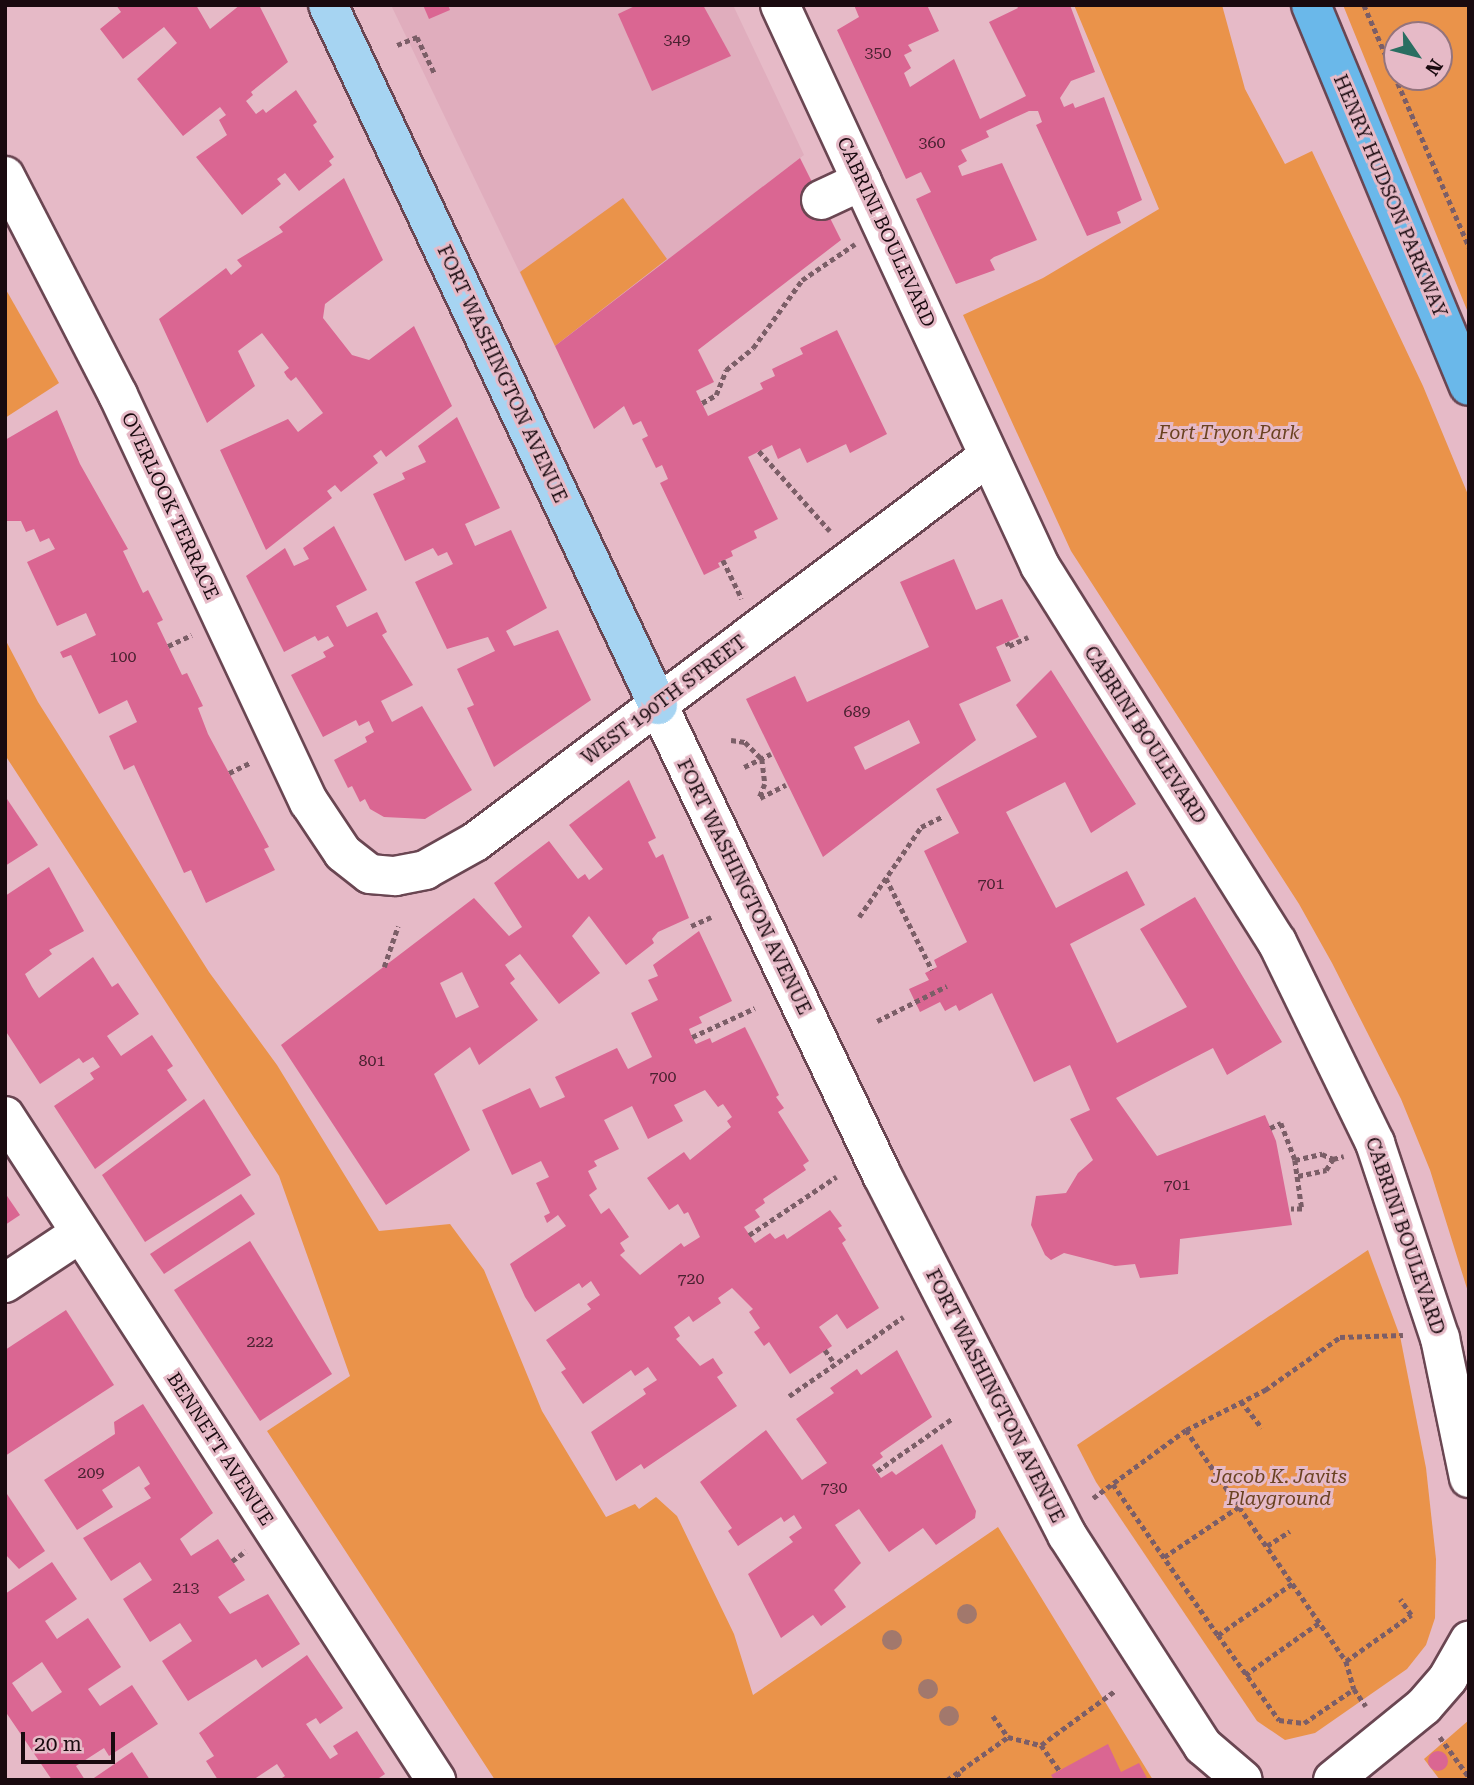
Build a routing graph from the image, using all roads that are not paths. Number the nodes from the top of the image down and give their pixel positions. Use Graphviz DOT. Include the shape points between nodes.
graph roads {
  1 [pos="328,5"];
  2 [pos="780,5"];
  3 [pos="1311,5"];
  4 [pos="5,176"];
  5 [pos="862,181"];
  6 [pos="821,200"];
  7 [pos="1469,386"];
  8 [pos="986,458"];
  9 [pos="658,705"];
  10 [pos="331,838"];
  11 [pos="5,1116"];
  12 [pos="79,1234"];
  13 [pos="5,1283"];
  14 [pos="1469,1478"];
  15 [pos="1469,1642"];
  16 [pos="1207,1763"];
  17 [pos="436,1780"];
  18 [pos="1243,1780"];
  19 [pos="1333,1780"];
  1 -- 9 [label="main road, FORT WASHINGTON AVENUE"];
  2 -- 5 [label="street, CABRINI BOULEVARD"];
  3 -- 7 [label="highway, HENRY HUDSON PARKWAY"];
  4 -- 10 [label="street, OVERLOOK TERRACE" via="118,396 309,802"];
  5 -- 6 [label="street"];
  5 -- 8 [label="street, CABRINI BOULEVARD"];
  8 -- 9 [label="street, WEST 190TH STREET"];
  8 -- 14 [label="street, CABRINI BOULEVARD" via="1040,566 1277,942 1376,1143 1440,1338"];
  9 -- 10 [label="street, WEST 190TH STREET" via="475,842 425,870 396,876 370,874"];
  9 -- 16 [label="street, FORT WASHINGTON AVENUE" via="882,1175 1016,1440"];
  11 -- 12 [label="street, BENNETT AVENUE"];
  12 -- 13 [label="street"];
  12 -- 17 [label="street, BENNETT AVENUE"];
  15 -- 19 [label="street" via="1448,1678 1424,1706"];
  16 -- 18 [label="street, FORT WASHINGTON AVENUE"];
}
